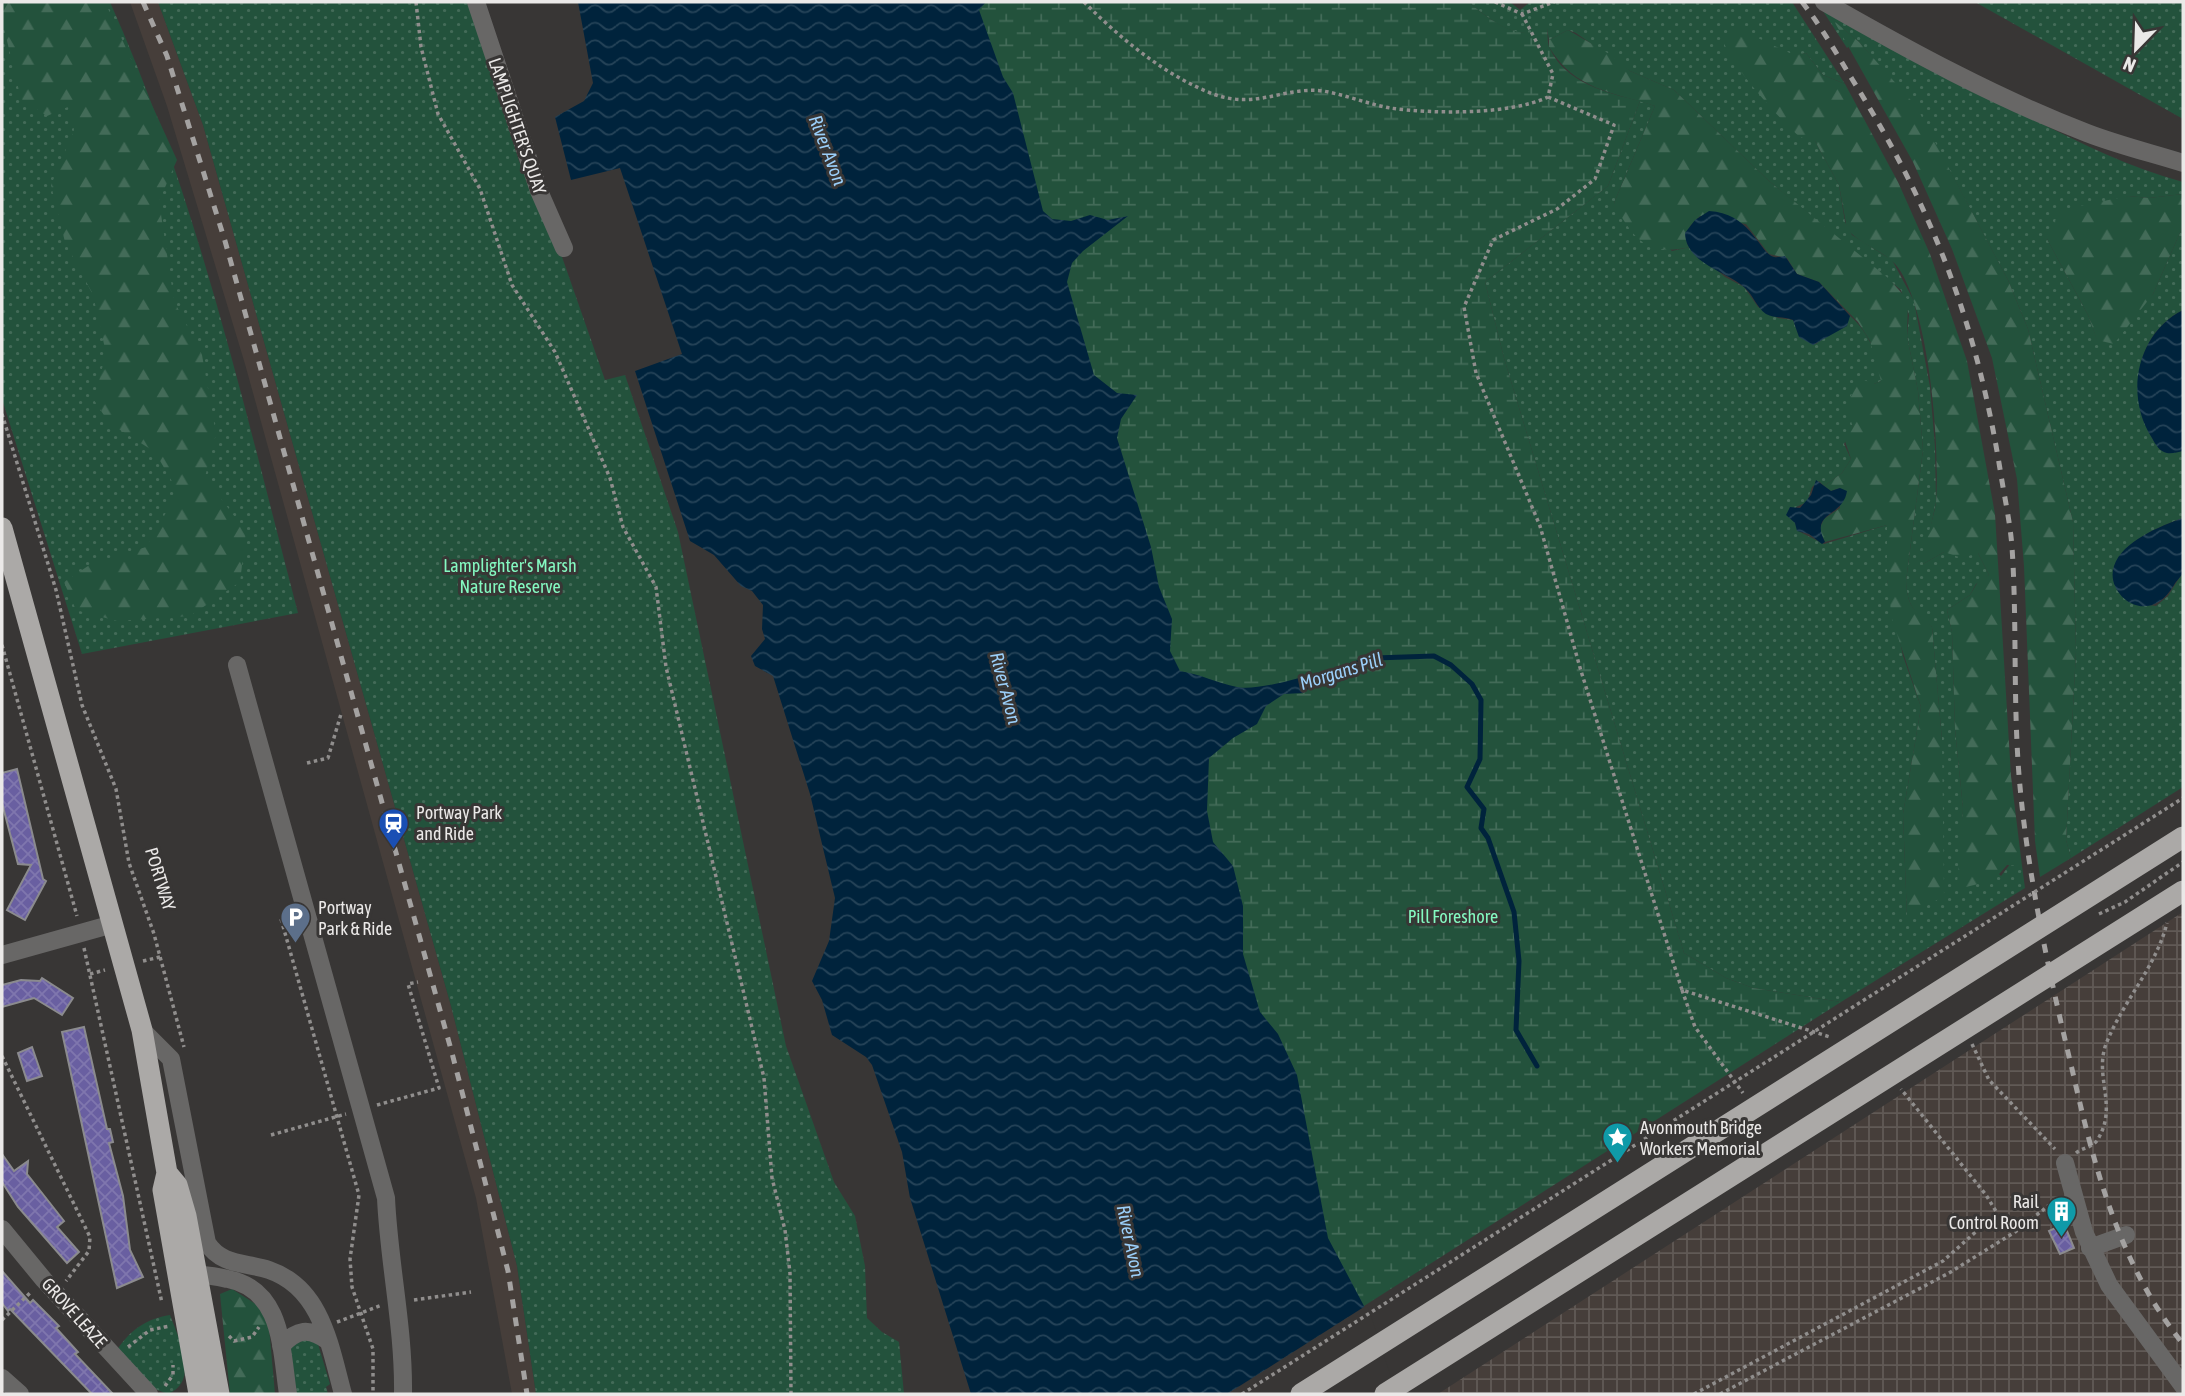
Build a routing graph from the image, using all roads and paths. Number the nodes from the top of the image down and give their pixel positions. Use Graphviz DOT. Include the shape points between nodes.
graph roads {
  1 [pos="416,2"];
  2 [pos="476,2"];
  3 [pos="1084,2"];
  4 [pos="1495,2"];
  5 [pos="1554,2"];
  6 [pos="1824,2"];
  7 [pos="1521,14"];
  8 [pos="1548,97"];
  9 [pos="2183,163"];
  10 [pos="564,248"];
  11 [pos="2,414"];
  12 [pos="2,528"];
  13 [pos="2,645"];
  14 [pos="237,664"];
  15 [pos="341,715"];
  16 [pos="307,763"];
  17 [pos="2183,798"];
  18 [pos="2183,837"];
  19 [pos="2183,862"];
  20 [pos="2183,891"];
  21 [pos="2093,917"];
  22 [pos="281,919"];
  23 [pos="2167,921"];
  24 [pos="113,924"];
  25 [pos="81,932"];
  26 [pos="2,955"];
  27 [pos="418,982"];
  28 [pos="1682,990"];
  29 [pos="142,1030"];
  30 [pos="1968,1036"];
  31 [pos="1840,1040"];
  32 [pos="185,1049"];
  33 [pos="2,1056"];
  34 [pos="1892,1080"];
  35 [pos="1744,1094"];
  36 [pos="362,1109"];
  37 [pos="337,1116"];
  38 [pos="271,1135"];
  39 [pos="2068,1161"];
  40 [pos="2071,1186"];
  41 [pos="2,1229"];
  42 [pos="2126,1235"];
  43 [pos="2090,1248"];
  44 [pos="188,1276"];
  45 [pos="50,1287"];
  46 [pos="471,1292"];
  47 [pos="395,1303"];
  48 [pos="361,1313"];
  49 [pos="2,1320"];
  50 [pos="337,1322"];
  51 [pos="167,1327"];
  52 [pos="170,1339"];
  53 [pos="328,1341"];
  54 [pos="281,1346"];
  55 [pos="116,1359"];
  56 [pos="173,1363"];
  57 [pos="2,1378"];
  58 [pos="2183,1386"];
  59 [pos="156,1391"];
  60 [pos="194,1392"];
  61 [pos="20,1394"];
  62 [pos="219,1394"];
  63 [pos="288,1394"];
  64 [pos="343,1394"];
  65 [pos="373,1394"];
  66 [pos="402,1394"];
  67 [pos="791,1394"];
  68 [pos="1241,1394"];
  69 [pos="1301,1394"];
  70 [pos="1385,1394"];
  71 [pos="1694,1394"];
  72 [pos="1720,1394"];
  1 -- 67 [label="path" via="421,47 438,114 480,189 512,285 555,352 610,478 623,527 656,587 666,667 764,1077 772,1178 790,1273"];
  2 -- 10 [label="street, LAMPLIGHTER'S QUAY" via="539,191"];
  3 -- 8 [label="path" via="1166,71 1215,94 1255,101 1322,91 1391,108 1471,111 1527,107"];
  4 -- 7 [label="path"];
  5 -- 7 [label="path"];
  6 -- 9 [label="street" via="1906,49 2044,116"];
  7 -- 8 [label="path" via="1553,74"];
  8 -- 28 [label="path" via="1614,125 1595,179 1557,209 1493,240 1464,307 1476,373 1540,526"];
  11 -- 32 [label="path, PORTWAY" via="56,590 82,705 116,789 130,863"];
  12 -- 24 [label="highway"];
  13 -- 25 [label="path"];
  14 -- 36 [label="street"];
  15 -- 16 [label="path" via="328,758"];
  17 -- 68 [label="path, bridge"];
  18 -- 69 [label="highway, bridge"];
  19 -- 21 [label="path" via="2126,902"];
  20 -- 70 [label="highway, bridge"];
  22 -- 37 [label="path"];
  23 -- 39 [label="path" via="2161,947 2105,1046 2102,1080 2109,1106 2098,1139"];
  24 -- 25 [label="street"];
  24 -- 29 [label="highway"];
  25 -- 26 [label="street"];
  25 -- 51 [label="path"];
  27 -- 36 [label="path" via="408,984 439,1088"];
  28 -- 31 [label="path"];
  28 -- 35 [label="path" via="1695,1027"];
  29 -- 44 [label="highway" via="167,1173 163,1190"];
  29 -- 53 [label="street" via="171,1059 207,1243 230,1262 270,1270 289,1282 314,1304"];
  30 -- 39 [label="path" via="1989,1080"];
  33 -- 45 [label="path" via="90,1237 89,1251"];
  34 -- 71 [label="path" via="1997,1213 1943,1261"];
  36 -- 37 [label="path"];
  36 -- 47 [label="street" via="386,1198"];
  37 -- 38 [label="path"];
  37 -- 48 [label="path" via="359,1195 349,1259"];
  39 -- 40 [label="street"];
  40 -- 43 [label="street"];
  40 -- 72 [label="path" via="2042,1213 1985,1252"];
  41 -- 45 [label="street, GROVE LEAZE"];
  42 -- 43 [label="street"];
  43 -- 58 [label="street" via="2135,1324"];
  44 -- 54 [label="street" via="236,1281 256,1289 272,1310"];
  44 -- 60 [label="highway"];
  44 -- 62 [label="highway"];
  45 -- 49 [label="path"];
  45 -- 55 [label="street, GROVE LEAZE"];
  46 -- 47 [label="path"];
  47 -- 48 [label="path"];
  47 -- 66 [label="street"];
  48 -- 50 [label="path"];
  48 -- 65 [label="path" via="373,1349"];
  51 -- 52 [label="path"];
  51 -- 55 [label="path" via="137,1338"];
  53 -- 54 [label="street" via="315,1331 303,1330 290,1335"];
  53 -- 64 [label="street"];
  54 -- 63 [label="street"];
  55 -- 59 [label="street, GROVE LEAZE"];
  56 -- 59 [label="path" via="173,1375"];
  57 -- 61 [label="street"];
}
